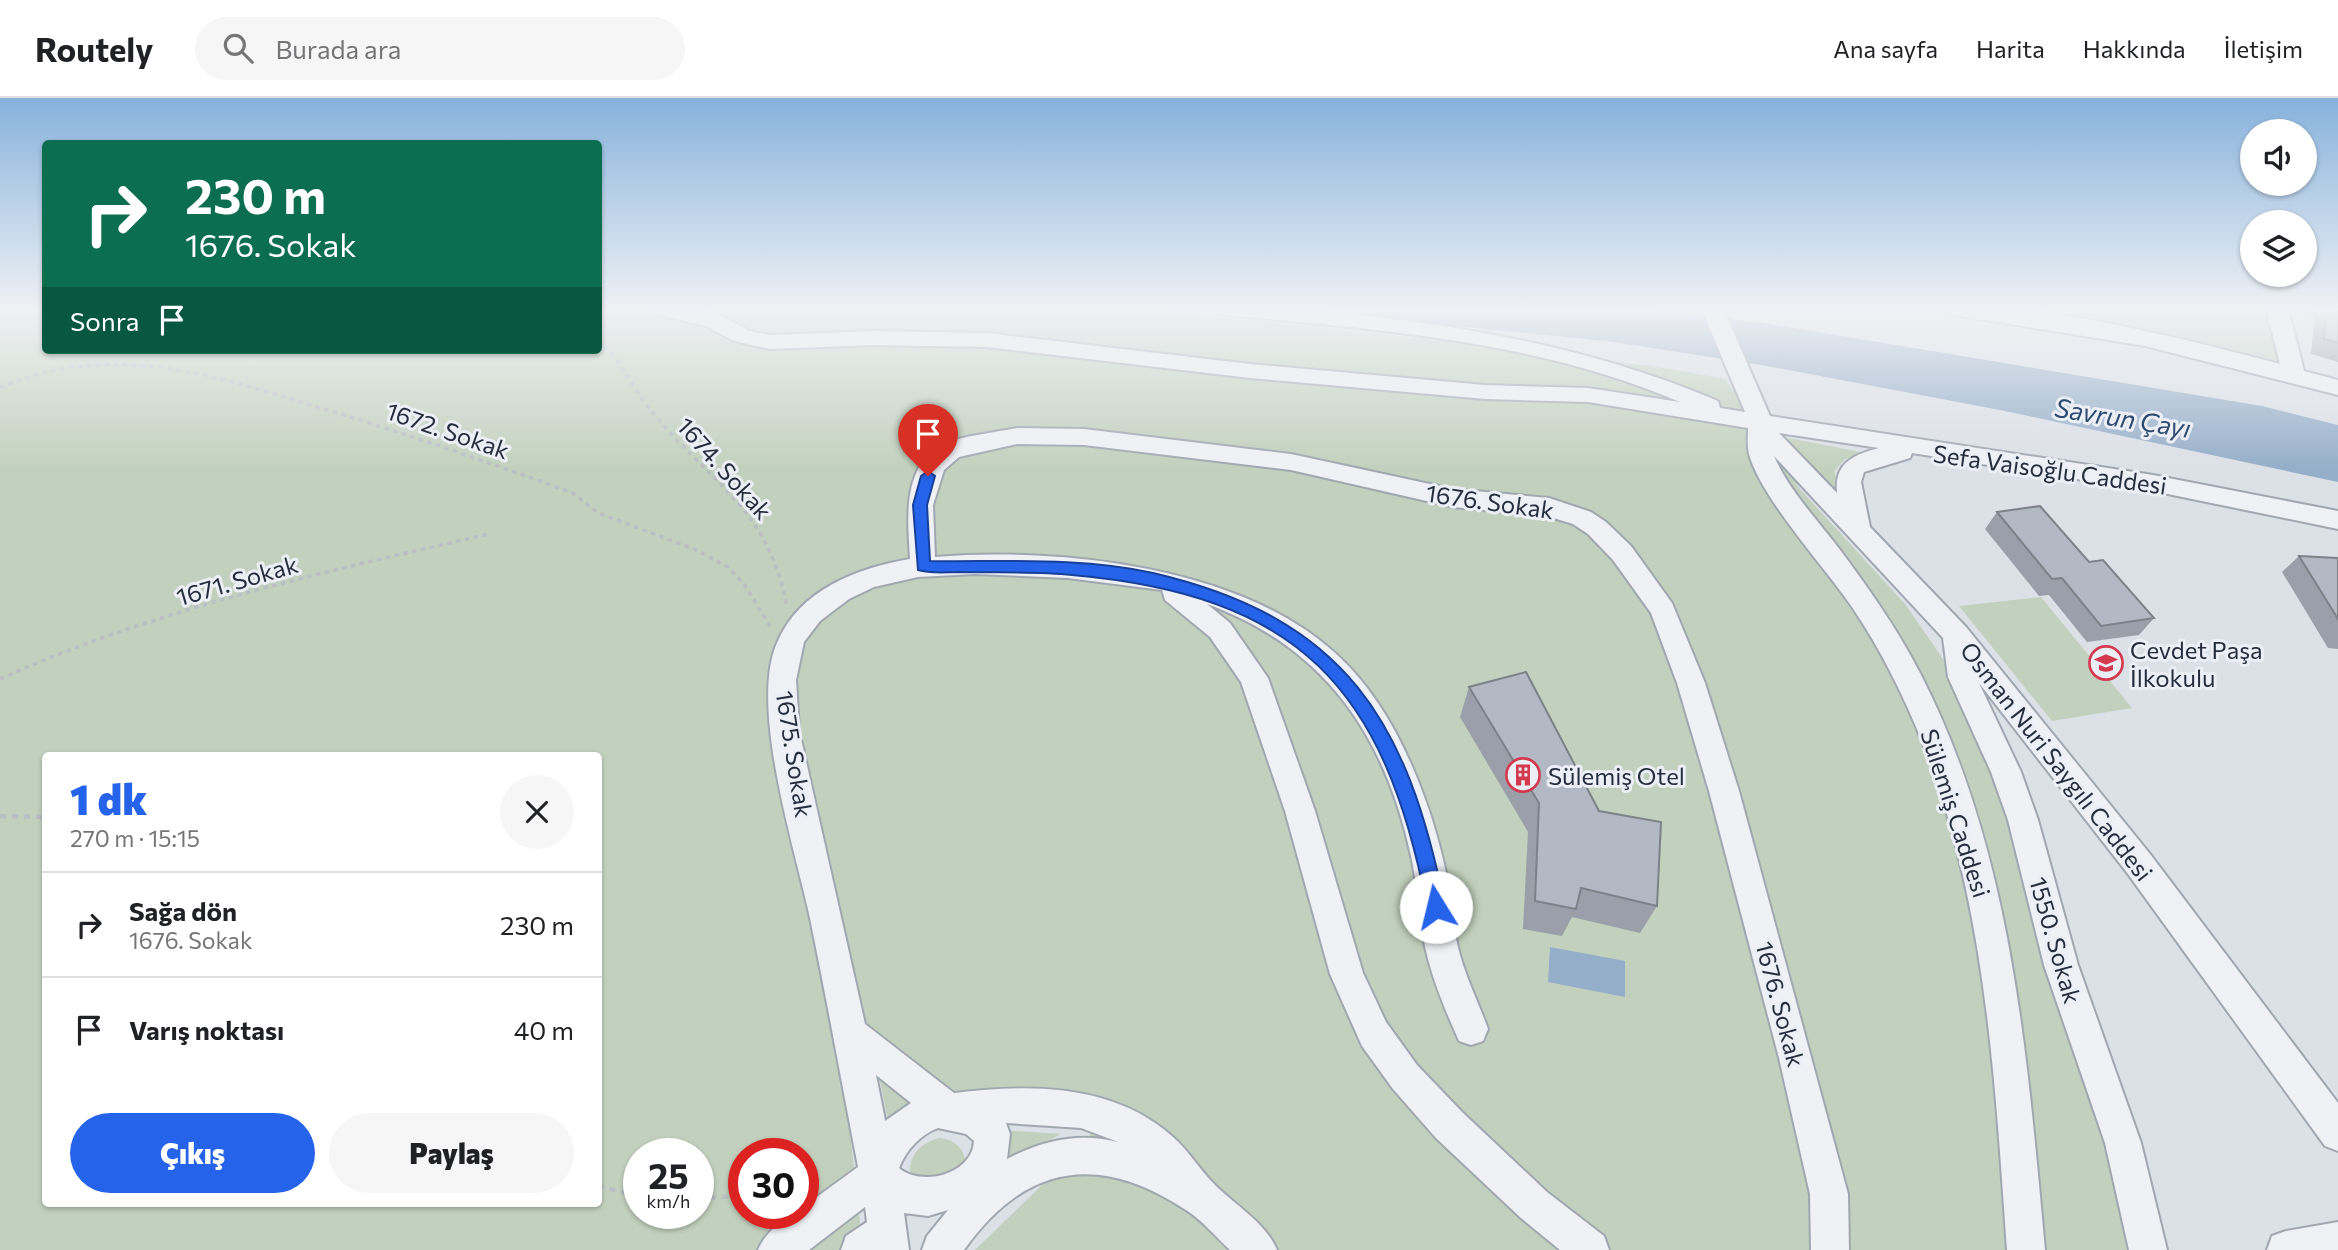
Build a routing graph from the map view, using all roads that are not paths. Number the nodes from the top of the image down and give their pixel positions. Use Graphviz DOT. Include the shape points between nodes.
graph roads {
  1 [pos="1172,362"];
  2 [pos="1593,362"];
  3 [pos="1731,362"];
  4 [pos="2238,362"];
  5 [pos="2291,362"];
  6 [pos="2294,375"];
  7 [pos="2338,388"];
  8 [pos="1751,417"];
  9 [pos="1918,449"];
  10 [pos="2338,520"];
  11 [pos="1858,529"];
  12 [pos="923,566"];
  13 [pos="1151,578"];
  14 [pos="1956,634"];
  15 [pos="1471,1029"];
  16 [pos="850,1034"];
  17 [pos="949,1111"];
  18 [pos="2338,1133"];
  19 [pos="878,1175"];
  20 [pos="1200,1197"];
  21 [pos="969,1210"];
  22 [pos="2338,1241"];
  23 [pos="879,1243"];
  24 [pos="776,1250"];
  25 [pos="941,1250"];
  26 [pos="1258,1250"];
  27 [pos="1590,1250"];
  28 [pos="1830,1250"];
  29 [pos="2026,1250"];
  30 [pos="2148,1250"];
  31 [pos="2286,1250"];
  1 -- 8 [label="street, Sefa Vaisoğlu Caddesi" via="1485,392 1588,395"];
  2 -- 8 [label="street" via="1653,379"];
  3 -- 8 [label="street"];
  4 -- 6 [label="street"];
  5 -- 6 [label="street"];
  6 -- 7 [label="street"];
  8 -- 9 [label="street, Sefa Vaisoğlu Caddesi"];
  8 -- 11 [label="street, Osman Nuri Saygılı Caddesi"];
  8 -- 29 [label="street, Sülemiş Caddesi" via="1772,480 1891,648 1947,772 1987,907 2002,997"];
  9 -- 10 [label="street, Sefa Vaisoğlu Caddesi" via="2190,490"];
  9 -- 11 [label="street" via="1860,461 1850,469 1847,480"];
  11 -- 14 [label="street, Osman Nuri Saygılı Caddesi"];
  12 -- 13 [label="street" via="1070,569"];
  12 -- 16 [label="street, 1675. Sokak" via="846,588 811,614 790,643 781,690 791,761"];
  12 -- 28 [label="street, 1676. Sokak" via="920,505 934,465 951,451 1017,436 1084,437 1291,462 1453,498 1549,507 1597,528 1656,598 1691,683 1799,1070 1829,1194"];
  13 -- 15 [label="street" via="1216,597 1267,619 1314,651 1357,696 1381,734 1407,794 1433,884 1443,953"];
  13 -- 27 [label="street" via="1208,617 1254,678 1300,811 1347,974 1374,1034 1448,1125"];
  14 -- 18 [label="street, Osman Nuri Saygılı Caddesi" via="2162,894"];
  14 -- 30 [label="street, 1550. Sokak" via="1962,677 2023,820 2064,976 2123,1143"];
  16 -- 17 [label="street"];
  16 -- 19 [label="street, 1675. Sokak"];
  17 -- 19 [label="street" via="920,1115 904,1125 891,1141"];
  17 -- 20 [label="street" via="1004,1104 1045,1105 1108,1119 1151,1143"];
  17 -- 21 [label="street" via="972,1118 985,1130 992,1147 989,1182"];
  19 -- 21 [label="street" via="892,1207 920,1223 937,1224"];
  19 -- 23 [label="street"];
  19 -- 24 [label="street"];
  20 -- 21 [label="street" via="1107,1157 1061,1154 1009,1179"];
  20 -- 26 [label="street"];
  21 -- 25 [label="street"];
  22 -- 31 [label="street"];
}
